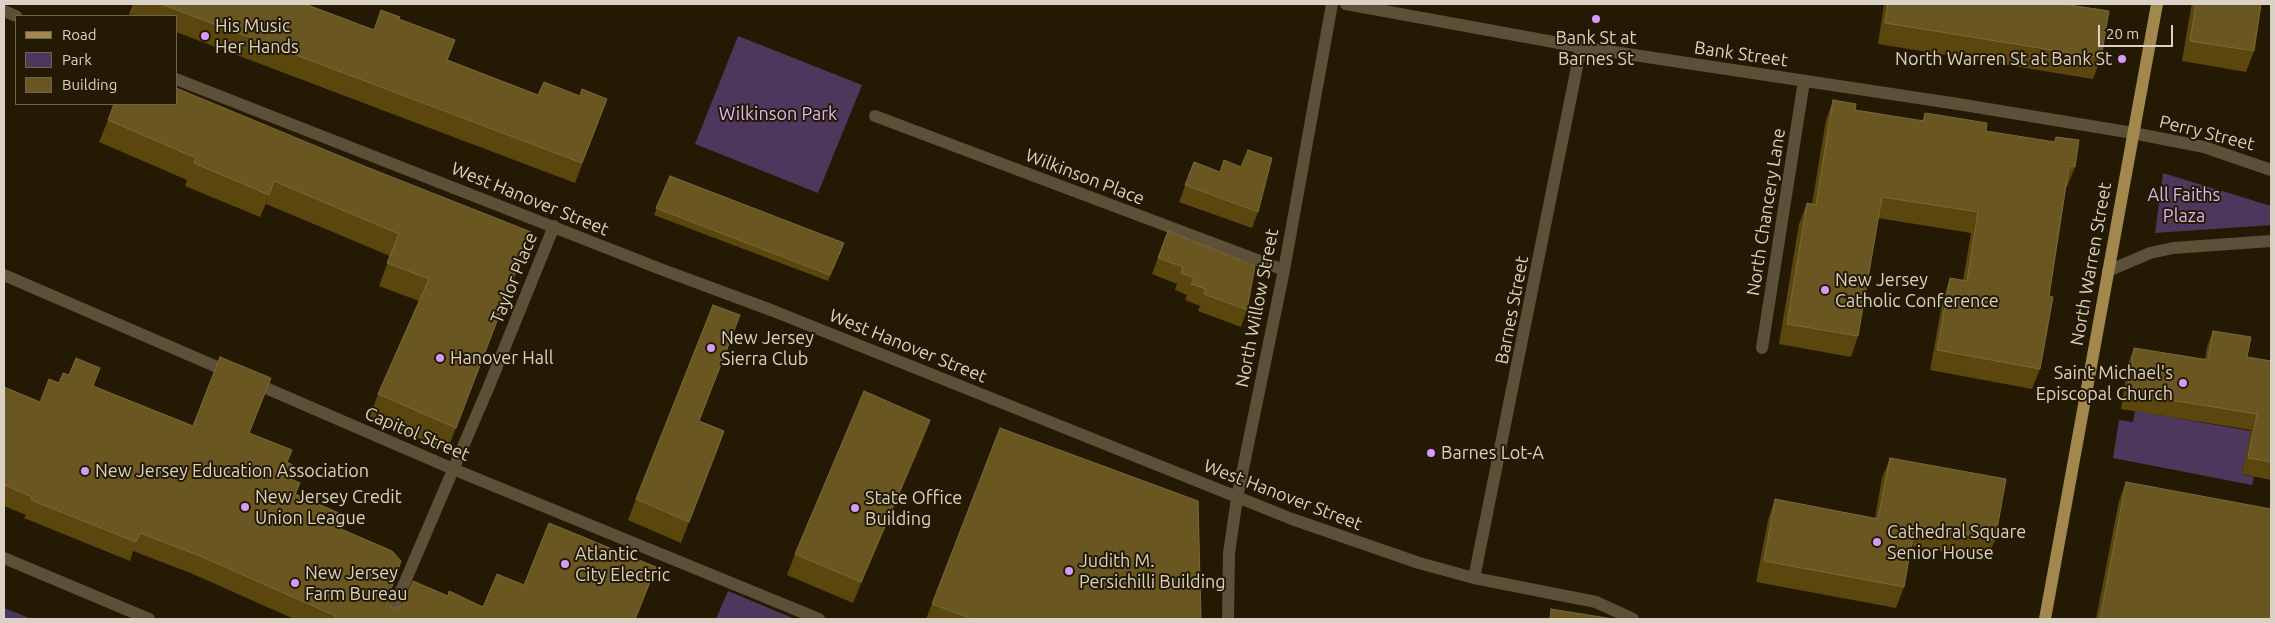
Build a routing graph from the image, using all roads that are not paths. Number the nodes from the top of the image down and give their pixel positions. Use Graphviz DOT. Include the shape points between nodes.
graph roads {
  1 [pos="1332,4"];
  2 [pos="1346,4"];
  3 [pos="2157,4"];
  4 [pos="1581,47"];
  5 [pos="178,80"];
  6 [pos="1804,81"];
  7 [pos="875,116"];
  8 [pos="2133,133"];
  9 [pos="2271,170"];
  10 [pos="554,226"];
  11 [pos="2271,241"];
  12 [pos="1284,270"];
  13 [pos="2108,271"];
  14 [pos="4,274"];
  15 [pos="1762,348"];
  16 [pos="453,469"];
  17 [pos="1238,498"];
  18 [pos="4,558"];
  19 [pos="1474,578"];
  20 [pos="149,619"];
  21 [pos="389,619"];
  22 [pos="819,619"];
  23 [pos="1228,619"];
  24 [pos="1633,619"];
  25 [pos="2045,619"];
  1 -- 12 [label="street, North Willow Street"];
  2 -- 4 [label="street, Bank Street"];
  3 -- 8 [label="main road, North Warren Street"];
  4 -- 6 [label="street, Bank Street"];
  4 -- 19 [label="street, Barnes Street"];
  5 -- 10 [label="street, West Hanover Street"];
  6 -- 8 [label="street, Bank Street"];
  6 -- 15 [label="street, North Chancery Lane"];
  7 -- 12 [label="street, Wilkinson Place"];
  8 -- 9 [label="street, Perry Street" via="2204,148"];
  8 -- 13 [label="main road, North Warren Street"];
  10 -- 16 [label="street, Taylor Place"];
  10 -- 17 [label="street, West Hanover Street"];
  11 -- 13 [label="street" via="2173,248 2150,253"];
  12 -- 17 [label="street, North Willow Street"];
  13 -- 25 [label="main road, North Warren Street"];
  14 -- 16 [label="street, Capitol Street"];
  16 -- 21 [label="street, Taylor Place"];
  16 -- 22 [label="street, Capitol Street"];
  17 -- 19 [label="street, West Hanover Street" via="1419,563"];
  17 -- 23 [label="street, North Willow Street" via="1229,553"];
  18 -- 20 [label="street"];
  19 -- 24 [label="street, West Hanover Street" via="1596,602"];
}
